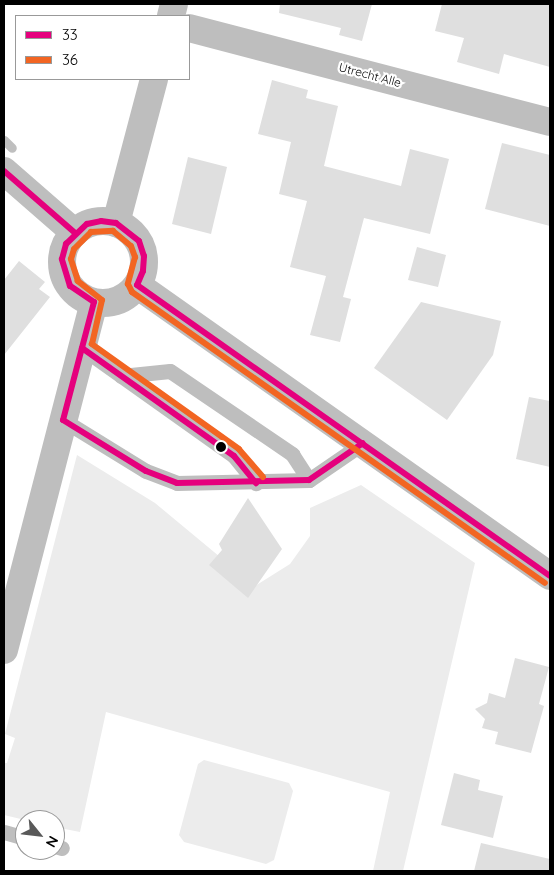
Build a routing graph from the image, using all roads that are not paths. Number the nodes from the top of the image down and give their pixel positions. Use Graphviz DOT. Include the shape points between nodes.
graph roads {
  1 [pos="190,28"];
  2 [pos="154,80"];
  3 [pos="550,122"];
  4 [pos="4,170"];
  5 [pos="116,223"];
  6 [pos="75,233"];
  7 [pos="137,285"];
  8 [pos="94,302"];
  9 [pos="82,348"];
  10 [pos="121,376"];
  11 [pos="64,420"];
  12 [pos="364,443"];
  13 [pos="309,480"];
  14 [pos="256,483"];
  15 [pos="550,576"];
  16 [pos="4,650"];
  1 -- 3 [label="street, Utrecht Alle"];
  2 -- 5 [label="street"];
  4 -- 6 [label="street"];
  5 -- 6 [label="street" via="101,221 87,224"];
  5 -- 7 [label="street" via="139,241 144,271"];
  6 -- 8 [label="street" via="66,244 64,273 75,291"];
  7 -- 8 [label="street" via="118,300"];
  7 -- 12 [label="street"];
  8 -- 9 [label="street"];
  9 -- 10 [label="lane"];
  9 -- 11 [label="street"];
  10 -- 13 [label="lane" via="170,372 292,454"];
  10 -- 14 [label="lane" via="234,456"];
  11 -- 14 [label="lane" via="146,472 177,484"];
  11 -- 16 [label="street"];
  12 -- 13 [label="lane"];
  12 -- 15 [label="street"];
  13 -- 14 [label="lane"];
}
